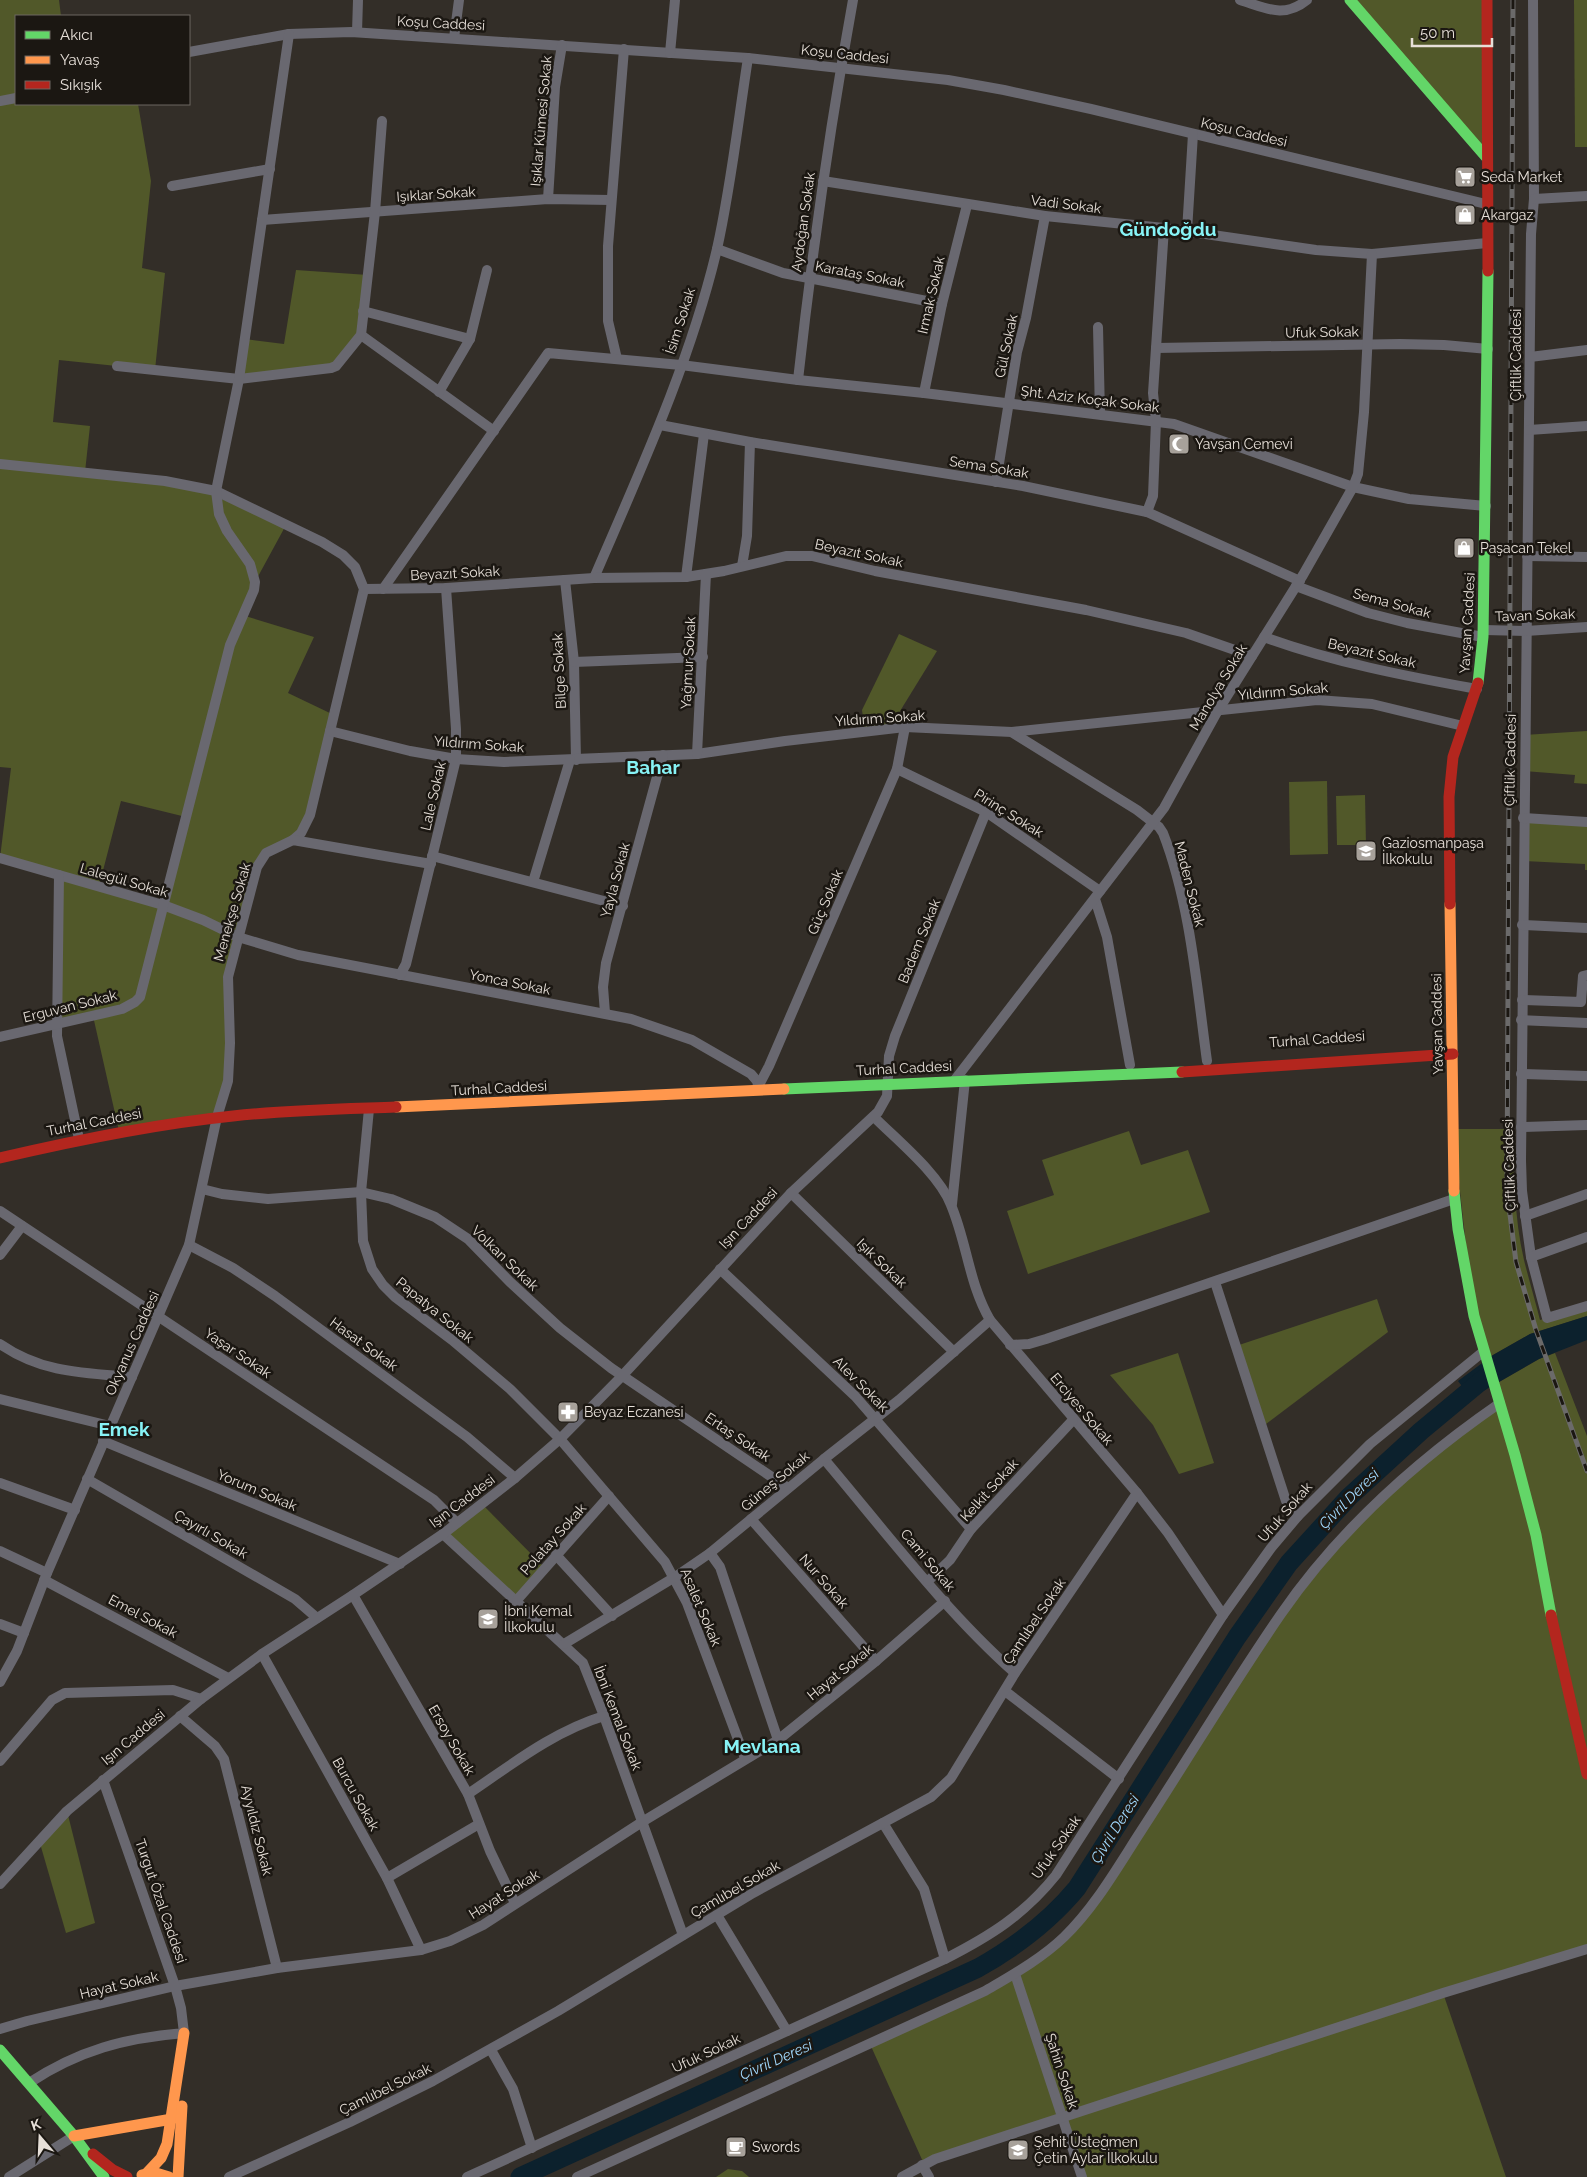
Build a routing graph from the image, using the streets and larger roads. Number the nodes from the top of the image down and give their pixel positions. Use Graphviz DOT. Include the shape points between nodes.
graph roads {
  1 [pos="358,0"];
  2 [pos="459,0"];
  3 [pos="675,0"];
  4 [pos="853,0"];
  5 [pos="1240,0"];
  6 [pos="1307,0"];
  7 [pos="1350,0"];
  8 [pos="1487,0"];
  9 [pos="1533,0"];
  10 [pos="357,32"];
  11 [pos="289,34"];
  12 [pos="454,38"];
  13 [pos="562,45"];
  14 [pos="624,49"];
  15 [pos="190,52"];
  16 [pos="670,53"];
  17 [pos="748,58"];
  18 [pos="840,67"];
  19 [pos="15,98"];
  20 [pos="0,101"];
  21 [pos="382,121"];
  22 [pos="1193,134"];
  23 [pos="1486,157"];
  24 [pos="270,169"];
  25 [pos="823,181"];
  26 [pos="172,186"];
  27 [pos="1587,196"];
  28 [pos="548,199"];
  29 [pos="1534,199"];
  30 [pos="611,200"];
  31 [pos="1486,204"];
  32 [pos="968,205"];
  33 [pos="375,212"];
  34 [pos="1045,216"];
  35 [pos="262,220"];
  36 [pos="1164,228"];
  37 [pos="1187,231"];
  38 [pos="1487,243"];
  39 [pos="716,249"];
  40 [pos="1372,254"];
  41 [pos="487,270"];
  42 [pos="809,279"];
  43 [pos="942,304"];
  44 [pos="363,311"];
  45 [pos="1098,327"];
  46 [pos="360,334"];
  47 [pos="470,338"];
  48 [pos="1368,345"];
  49 [pos="1156,348"];
  50 [pos="1488,349"];
  51 [pos="1587,350"];
  52 [pos="1530,357"];
  53 [pos="617,359"];
  54 [pos="681,365"];
  55 [pos="117,366"];
  56 [pos="240,379"];
  57 [pos="798,380"];
  58 [pos="440,392"];
  59 [pos="924,392"];
  60 [pos="1009,403"];
  61 [pos="1100,414"];
  62 [pos="1156,421"];
  63 [pos="660,425"];
  64 [pos="1587,426"];
  65 [pos="1529,430"];
  66 [pos="494,431"];
  67 [pos="704,434"];
  68 [pos="750,442"];
  69 [pos="0,464"];
  70 [pos="996,482"];
  71 [pos="1353,487"];
  72 [pos="216,491"];
  73 [pos="1486,506"];
  74 [pos="1147,512"];
  75 [pos="1527,556"];
  76 [pos="1587,557"];
  77 [pos="742,566"];
  78 [pos="706,574"];
  79 [pos="686,577"];
  80 [pos="594,578"];
  81 [pos="565,580"];
  82 [pos="1298,583"];
  83 [pos="446,588"];
  84 [pos="364,589"];
  85 [pos="383,589"];
  86 [pos="1587,627"];
  87 [pos="1526,632"];
  88 [pos="1484,634"];
  89 [pos="1264,637"];
  90 [pos="1252,656"];
  91 [pos="703,657"];
  92 [pos="574,662"];
  93 [pos="1477,689"];
  94 [pos="1216,712"];
  95 [pos="1463,726"];
  96 [pos="905,727"];
  97 [pos="330,732"];
  98 [pos="1012,732"];
  99 [pos="697,754"];
  100 [pos="663,755"];
  101 [pos="456,759"];
  102 [pos="573,760"];
  103 [pos="897,769"];
  104 [pos="986,812"];
  105 [pos="1523,818"];
  106 [pos="1587,822"];
  107 [pos="1153,823"];
  108 [pos="293,840"];
  109 [pos="0,858"];
  110 [pos="431,860"];
  111 [pos="59,875"];
  112 [pos="533,882"];
  113 [pos="1097,895"];
  114 [pos="163,905"];
  115 [pos="623,906"];
  116 [pos="1522,925"];
  117 [pos="1587,928"];
  118 [pos="238,937"];
  119 [pos="400,975"];
  120 [pos="1587,975"];
  121 [pos="1522,1000"];
  122 [pos="605,1013"];
  123 [pos="1522,1020"];
  124 [pos="1587,1023"];
  125 [pos="57,1024"];
  126 [pos="0,1037"];
  127 [pos="1453,1050"];
  128 [pos="1208,1061"];
  129 [pos="1130,1065"];
  130 [pos="1521,1074"];
  131 [pos="1587,1076"];
  132 [pos="1004,1078"];
  133 [pos="959,1080"];
  134 [pos="888,1084"];
  135 [pos="759,1087"];
  136 [pos="369,1109"];
  137 [pos="874,1116"];
  138 [pos="217,1117"];
  139 [pos="1587,1125"];
  140 [pos="1521,1127"];
  141 [pos="79,1139"];
  142 [pos="0,1158"];
  143 [pos="202,1189"];
  144 [pos="361,1192"];
  145 [pos="791,1193"];
  146 [pos="1587,1194"];
  147 [pos="1454,1199"];
  148 [pos="952,1205"];
  149 [pos="0,1211"];
  150 [pos="1525,1216"];
  151 [pos="22,1226"];
  152 [pos="1587,1237"];
  153 [pos="190,1245"];
  154 [pos="0,1255"];
  155 [pos="1531,1257"];
  156 [pos="720,1269"];
  157 [pos="1215,1282"];
  158 [pos="1587,1306"];
  159 [pos="160,1317"];
  160 [pos="990,1320"];
  161 [pos="0,1344"];
  162 [pos="1010,1345"];
  163 [pos="954,1352"];
  164 [pos="1485,1355"];
  165 [pos="623,1375"];
  166 [pos="132,1377"];
  167 [pos="1498,1398"];
  168 [pos="0,1399"];
  169 [pos="877,1418"];
  170 [pos="1073,1420"];
  171 [pos="110,1426"];
  172 [pos="560,1439"];
  173 [pos="103,1441"];
  174 [pos="824,1459"];
  175 [pos="515,1478"];
  176 [pos="87,1479"];
  177 [pos="0,1483"];
  178 [pos="788,1488"];
  179 [pos="1137,1493"];
  180 [pos="609,1496"];
  181 [pos="75,1510"];
  182 [pos="1298,1516"];
  183 [pos="751,1519"];
  184 [pos="458,1523"];
  185 [pos="971,1529"];
  186 [pos="443,1534"];
  187 [pos="1536,1535"];
  188 [pos="0,1551"];
  189 [pos="710,1553"];
  190 [pos="556,1555"];
  191 [pos="400,1564"];
  192 [pos="46,1577"];
  193 [pos="675,1577"];
  194 [pos="928,1581"];
  195 [pos="353,1596"];
  196 [pos="517,1600"];
  197 [pos="945,1601"];
  198 [pos="1223,1615"];
  199 [pos="612,1616"];
  200 [pos="317,1618"];
  201 [pos="0,1624"];
  202 [pos="24,1633"];
  203 [pos="564,1644"];
  204 [pos="262,1654"];
  205 [pos="876,1661"];
  206 [pos="1016,1674"];
  207 [pos="228,1678"];
  208 [pos="0,1682"];
  209 [pos="1005,1691"];
  210 [pos="201,1700"];
  211 [pos="180,1716"];
  212 [pos="604,1716"];
  213 [pos="1587,1726"];
  214 [pos="778,1740"];
  215 [pos="745,1758"];
  216 [pos="0,1761"];
  217 [pos="1587,1774"];
  218 [pos="1119,1779"];
  219 [pos="103,1780"];
  220 [pos="468,1794"];
  221 [pos="642,1822"];
  222 [pos="883,1823"];
  223 [pos="479,1824"];
  224 [pos="387,1878"];
  225 [pos="0,1884"];
  226 [pos="515,1904"];
  227 [pos="717,1915"];
  228 [pos="682,1935"];
  229 [pos="1587,1949"];
  230 [pos="421,1950"];
  231 [pos="945,1959"];
  232 [pos="277,1968"];
  233 [pos="1015,1974"];
  234 [pos="175,1986"];
  235 [pos="0,2029"];
  236 [pos="787,2031"];
  237 [pos="184,2033"];
  238 [pos="0,2050"];
  239 [pos="491,2050"];
  240 [pos="29,2083"];
  241 [pos="1063,2117"];
  242 [pos="172,2119"];
  243 [pos="74,2136"];
  244 [pos="532,2148"];
  245 [pos="922,2165"];
  246 [pos="143,2176"];
  247 [pos="9,2177"];
  248 [pos="104,2177"];
  249 [pos="127,2177"];
  250 [pos="169,2177"];
  251 [pos="178,2177"];
  252 [pos="229,2177"];
  253 [pos="467,2177"];
  254 [pos="577,2177"];
  255 [pos="902,2177"];
  256 [pos="929,2177"];
  257 [pos="1082,2177"];
  1 -- 10 [label="street"];
  2 -- 12 [label="street"];
  3 -- 16 [label="street"];
  4 -- 18 [label="street, Aydoğan Sokak"];
  5 -- 6 [label="street" via="1280,11 1294,9"];
  7 -- 23 [label="street"];
  8 -- 23 [label="street, Yavşan Caddesi"];
  9 -- 29 [label="street, Çiftlik Caddesi"];
  10 -- 11 [label="street, Koşu Caddesi"];
  10 -- 12 [label="street, Koşu Caddesi"];
  11 -- 15 [label="street, Koşu Caddesi"];
  11 -- 24 [label="street"];
  12 -- 13 [label="street, Koşu Caddesi"];
  13 -- 14 [label="street, Koşu Caddesi"];
  13 -- 28 [label="street, Işıklar Kümesi Sokak" via="555,87"];
  14 -- 16 [label="street, Koşu Caddesi"];
  14 -- 30 [label="street"];
  16 -- 17 [label="street, Koşu Caddesi"];
  17 -- 18 [label="street, Koşu Caddesi"];
  17 -- 39 [label="street, İsim Sokak"];
  18 -- 22 [label="street, Koşu Caddesi" via="1004,90"];
  18 -- 25 [label="street, Aydoğan Sokak"];
  19 -- 20 [label="street"];
  21 -- 33 [label="street"];
  22 -- 31 [label="street, Koşu Caddesi"];
  22 -- 37 [label="street"];
  23 -- 31 [label="street, Yavşan Caddesi"];
  24 -- 26 [label="street"];
  24 -- 35 [label="street"];
  25 -- 32 [label="street, Vadi Sokak"];
  25 -- 42 [label="street, Aydoğan Sokak"];
  27 -- 29 [label="street"];
  28 -- 30 [label="street, Işıklar Sokak"];
  28 -- 33 [label="street, Işıklar Sokak"];
  29 -- 52 [label="street, Çiftlik Caddesi" via="1530,234"];
  30 -- 53 [label="street" via="608,321"];
  31 -- 38 [label="street, Yavşan Caddesi"];
  32 -- 34 [label="street, Vadi Sokak"];
  32 -- 43 [label="street, Irmak Sokak"];
  33 -- 35 [label="street, Işıklar Sokak"];
  33 -- 44 [label="street"];
  34 -- 36 [label="street, Vadi Sokak"];
  34 -- 60 [label="street, Gül Sokak"];
  35 -- 56 [label="street"];
  36 -- 37 [label="street, Vadi Sokak"];
  36 -- 49 [label="street"];
  37 -- 40 [label="street, Vadi Sokak" via="1316,250"];
  38 -- 40 [label="street, Vadi Sokak"];
  38 -- 50 [label="street, Yavşan Caddesi"];
  39 -- 42 [label="street, Karataş Sokak" via="764,268"];
  39 -- 54 [label="street, İsim Sokak"];
  40 -- 48 [label="street, Manolya Sokak"];
  41 -- 47 [label="street"];
  42 -- 43 [label="street, Karataş Sokak"];
  42 -- 57 [label="street, Aydoğan Sokak"];
  43 -- 59 [label="street, Irmak Sokak"];
  44 -- 46 [label="street"];
  44 -- 47 [label="street"];
  45 -- 61 [label="street"];
  46 -- 56 [label="street" via="336,366 331,368"];
  46 -- 58 [label="street"];
  47 -- 58 [label="street"];
  48 -- 49 [label="street, Ufuk Sokak"];
  48 -- 50 [label="street, Ufuk Sokak" via="1444,345"];
  48 -- 71 [label="street, Manolya Sokak" via="1362,444"];
  49 -- 62 [label="street" via="1153,393"];
  50 -- 73 [label="street, Yavşan Caddesi"];
  51 -- 52 [label="street"];
  52 -- 65 [label="street, Çiftlik Caddesi"];
  53 -- 54 [label="street, Şht. Aziz Koçak Sokak"];
  53 -- 66 [label="street, Şht. Aziz Koçak Sokak" via="548,353"];
  54 -- 57 [label="street, Şht. Aziz Koçak Sokak"];
  54 -- 63 [label="street, İsim Sokak"];
  55 -- 56 [label="street"];
  56 -- 72 [label="street"];
  57 -- 59 [label="street, Şht. Aziz Koçak Sokak"];
  58 -- 66 [label="street"];
  59 -- 60 [label="street, Şht. Aziz Koçak Sokak"];
  60 -- 61 [label="street, Şht. Aziz Koçak Sokak"];
  60 -- 70 [label="street, Gül Sokak"];
  61 -- 62 [label="street, Şht. Aziz Koçak Sokak"];
  62 -- 71 [label="street, Şht. Aziz Koçak Sokak" via="1193,429"];
  62 -- 74 [label="street" via="1153,496"];
  63 -- 67 [label="street, Sema Sokak"];
  63 -- 80 [label="street, İsim Sokak"];
  64 -- 65 [label="street"];
  65 -- 75 [label="street, Çiftlik Caddesi"];
  66 -- 85 [label="street"];
  67 -- 68 [label="street, Sema Sokak"];
  67 -- 79 [label="street"];
  68 -- 70 [label="street, Sema Sokak"];
  68 -- 77 [label="street" via="747,536"];
  69 -- 72 [label="street" via="165,481"];
  70 -- 74 [label="street, Sema Sokak"];
  71 -- 73 [label="street, Şht. Aziz Koçak Sokak" via="1409,500"];
  71 -- 82 [label="street, Manolya Sokak"];
  72 -- 84 [label="street" via="343,555 355,567"];
  72 -- 114 [label="street, Erguvan Sokak" via="227,531 253,572 254,590 230,645"];
  73 -- 88 [label="street, Yavşan Caddesi"];
  74 -- 82 [label="street, Sema Sokak"];
  75 -- 76 [label="street"];
  75 -- 87 [label="street, Çiftlik Caddesi"];
  77 -- 78 [label="street, Beyazıt Sokak"];
  77 -- 90 [label="street, Beyazıt Sokak" via="786,556 812,556 1186,633"];
  78 -- 79 [label="street, Beyazıt Sokak"];
  78 -- 91 [label="street, Yağmur Sokak"];
  79 -- 80 [label="street, Beyazıt Sokak"];
  80 -- 81 [label="street, Beyazıt Sokak"];
  81 -- 83 [label="street, Beyazıt Sokak"];
  81 -- 92 [label="street, Bilge Sokak"];
  82 -- 88 [label="street, Sema Sokak" via="1368,613 1407,623"];
  82 -- 89 [label="street, Manolya Sokak"];
  83 -- 85 [label="street, Beyazıt Sokak"];
  83 -- 101 [label="street, Lale Sokak"];
  84 -- 85 [label="street, Beyazıt Sokak"];
  84 -- 97 [label="street"];
  86 -- 87 [label="street, Tavan Sokak"];
  87 -- 88 [label="street, Tavan Sokak"];
  87 -- 105 [label="street, Çiftlik Caddesi"];
  88 -- 93 [label="street, Yavşan Caddesi"];
  89 -- 90 [label="street, Manolya Sokak"];
  89 -- 93 [label="street, Beyazıt Sokak" via="1366,667"];
  90 -- 94 [label="street, Manolya Sokak"];
  91 -- 92 [label="street"];
  91 -- 99 [label="street, Yağmur Sokak"];
  92 -- 102 [label="street, Bilge Sokak"];
  93 -- 95 [label="street, Yavşan Caddesi"];
  94 -- 95 [label="street, Yıldırım Sokak" via="1318,700 1352,701"];
  94 -- 98 [label="street, Yıldırım Sokak"];
  94 -- 107 [label="street, Manolya Sokak" via="1171,797"];
  95 -- 127 [label="street, Yavşan Caddesi" via="1453,757 1449,796"];
  96 -- 98 [label="street, Yıldırım Sokak"];
  96 -- 99 [label="street, Yıldırım Sokak"];
  96 -- 103 [label="street, Güç Sokak"];
  97 -- 101 [label="street, Yıldırım Sokak" via="410,752"];
  97 -- 108 [label="street" via="310,815"];
  98 -- 107 [label="street, Maden Sokak"];
  99 -- 100 [label="street, Yıldırım Sokak"];
  100 -- 102 [label="street, Yıldırım Sokak"];
  100 -- 115 [label="street, Yayla Sokak"];
  101 -- 102 [label="street, Yıldırım Sokak" via="504,762"];
  101 -- 110 [label="street, Lale Sokak"];
  102 -- 112 [label="street, Bilge Sokak"];
  103 -- 104 [label="street, Pirinç Sokak"];
  103 -- 135 [label="street, Güç Sokak"];
  104 -- 113 [label="street, Pirinç Sokak"];
  104 -- 134 [label="street, Badem Sokak" via="895,1036 889,1056"];
  105 -- 106 [label="street"];
  105 -- 116 [label="street, Çiftlik Caddesi"];
  107 -- 113 [label="street, Manolya Sokak"];
  107 -- 128 [label="street, Maden Sokak" via="1163,833 1177,879 1192,952"];
  108 -- 110 [label="street"];
  108 -- 118 [label="street, Menekşe Sokak" via="261,859"];
  109 -- 111 [label="street, Lalegül Sokak"];
  110 -- 112 [label="street"];
  110 -- 119 [label="street, Lale Sokak" via="406,964"];
  111 -- 114 [label="street, Lalegül Sokak"];
  111 -- 125 [label="street"];
  112 -- 115 [label="street"];
  113 -- 129 [label="street"];
  113 -- 133 [label="street, Manolya Sokak"];
  114 -- 118 [label="street, Lalegül Sokak"];
  114 -- 125 [label="street, Erguvan Sokak" via="140,997 122,1009"];
  115 -- 122 [label="street, Yayla Sokak" via="603,976"];
  116 -- 117 [label="street"];
  116 -- 121 [label="street, Çiftlik Caddesi"];
  118 -- 119 [label="street, Yonca Sokak" via="298,955"];
  118 -- 138 [label="street, Menekşe Sokak" via="228,989 230,1070"];
  119 -- 122 [label="street, Yonca Sokak"];
  120 -- 121 [label="street" via="1583,976 1581,1002"];
  121 -- 123 [label="street, Çiftlik Caddesi"];
  122 -- 135 [label="street, Yonca Sokak" via="692,1040 751,1074"];
  123 -- 124 [label="street"];
  123 -- 130 [label="street, Çiftlik Caddesi"];
  125 -- 126 [label="street, Erguvan Sokak"];
  125 -- 141 [label="street"];
  127 -- 128 [label="street, Turhal Caddesi"];
  127 -- 132 [label="street, Turhal Caddesi" via="1209,1070"];
  127 -- 147 [label="street, Yavşan Caddesi"];
  128 -- 129 [label="street, Turhal Caddesi"];
  129 -- 132 [label="street, Turhal Caddesi"];
  130 -- 131 [label="street"];
  130 -- 140 [label="street, Çiftlik Caddesi"];
  132 -- 133 [label="street, Turhal Caddesi"];
  133 -- 134 [label="street, Turhal Caddesi"];
  133 -- 148 [label="street, Erciyes Sokak"];
  134 -- 135 [label="street, Turhal Caddesi"];
  134 -- 137 [label="street, Işın Caddesi" via="885,1102"];
  135 -- 136 [label="street, Turhal Caddesi"];
  136 -- 138 [label="street, Turhal Caddesi"];
  136 -- 144 [label="street, Papatya Sokak"];
  137 -- 145 [label="street, Işın Caddesi"];
  137 -- 148 [label="street, Erciyes Sokak" via="941,1184"];
  138 -- 141 [label="street, Turhal Caddesi"];
  138 -- 143 [label="street, Okyanus Caddesi"];
  139 -- 140 [label="street"];
  140 -- 150 [label="street, Çiftlik Caddesi"];
  141 -- 142 [label="street, Turhal Caddesi"];
  143 -- 144 [label="street, Volkan Sokak" via="268,1198"];
  143 -- 153 [label="street, Okyanus Caddesi"];
  144 -- 165 [label="street, Volkan Sokak" via="414,1207 468,1239 560,1328"];
  144 -- 172 [label="street, Papatya Sokak" via="363,1241 377,1278 395,1297 510,1389"];
  145 -- 156 [label="street, Işın Caddesi"];
  145 -- 163 [label="street, Işık Sokak"];
  146 -- 150 [label="street"];
  147 -- 157 [label="street"];
  147 -- 164 [label="street, Yavşan Caddesi" via="1466,1282"];
  148 -- 160 [label="street, Erciyes Sokak" via="975,1290"];
  149 -- 151 [label="street, Yaşar Sokak"];
  150 -- 155 [label="street, Çiftlik Caddesi"];
  151 -- 154 [label="street"];
  151 -- 159 [label="street, Yaşar Sokak"];
  152 -- 155 [label="street"];
  153 -- 159 [label="street, Okyanus Caddesi"];
  153 -- 175 [label="street, Hasat Sokak" via="275,1296 435,1413"];
  155 -- 158 [label="street, Çiftlik Caddesi" via="1547,1318"];
  156 -- 165 [label="street, Işın Caddesi"];
  156 -- 169 [label="street, Alev Sokak"];
  157 -- 162 [label="street" via="1046,1339"];
  157 -- 182 [label="street" via="1286,1501"];
  159 -- 166 [label="street, Okyanus Caddesi"];
  159 -- 184 [label="street, Yaşar Sokak" via="434,1500"];
  160 -- 162 [label="street, Erciyes Sokak"];
  160 -- 163 [label="street, Güneş Sokak"];
  161 -- 166 [label="street" via="18,1356 54,1369"];
  162 -- 170 [label="street, Erciyes Sokak"];
  163 -- 169 [label="street, Güneş Sokak"];
  164 -- 167 [label="street, Yavşan Caddesi"];
  164 -- 182 [label="street, Ufuk Sokak" via="1370,1444"];
  165 -- 172 [label="street, Işın Caddesi"];
  165 -- 178 [label="street, Ertaş Sokak"];
  166 -- 171 [label="street, Okyanus Caddesi"];
  167 -- 187 [label="street, Yavşan Caddesi"];
  167 -- 233 [label="street" via="1402,1479 1314,1570 1259,1646 1096,1900 1063,1938"];
  168 -- 171 [label="street"];
  169 -- 174 [label="street, Güneş Sokak"];
  169 -- 185 [label="street, Alev Sokak"];
  170 -- 179 [label="street, Erciyes Sokak"];
  170 -- 185 [label="street, Kelkit Sokak"];
  171 -- 173 [label="street, Okyanus Caddesi"];
  172 -- 175 [label="street, Işın Caddesi"];
  172 -- 180 [label="street, Asalet Sokak"];
  173 -- 176 [label="street, Okyanus Caddesi"];
  173 -- 191 [label="street, Yorum Sokak"];
  174 -- 178 [label="street, Güneş Sokak"];
  174 -- 194 [label="street, Cami Sokak"];
  175 -- 184 [label="street, Işın Caddesi"];
  176 -- 181 [label="street, Okyanus Caddesi"];
  176 -- 200 [label="street, Çayırlı Sokak" via="295,1599"];
  177 -- 181 [label="street"];
  178 -- 183 [label="street, Güneş Sokak"];
  179 -- 198 [label="street, Erciyes Sokak"];
  179 -- 206 [label="street, Çamlıbel Sokak"];
  180 -- 190 [label="street, Polatay Sokak"];
  180 -- 193 [label="street, Asalet Sokak" via="652,1544"];
  181 -- 192 [label="street, Okyanus Caddesi"];
  182 -- 198 [label="street, Ufuk Sokak"];
  183 -- 189 [label="street, Güneş Sokak"];
  183 -- 205 [label="street, Nur Sokak"];
  184 -- 186 [label="street, Işın Caddesi"];
  185 -- 194 [label="street, Kelkit Sokak" via="950,1560"];
  186 -- 191 [label="street, Işın Caddesi"];
  186 -- 196 [label="street, İbni Kemal Sokak"];
  187 -- 213 [label="street" via="1553,1586"];
  187 -- 217 [label="street"];
  188 -- 192 [label="street, Emel Sokak"];
  189 -- 193 [label="street, Güneş Sokak"];
  189 -- 214 [label="street" via="720,1566"];
  190 -- 196 [label="street, Polatay Sokak"];
  190 -- 199 [label="street"];
  191 -- 195 [label="street, Işın Caddesi"];
  192 -- 202 [label="street, Okyanus Caddesi"];
  192 -- 207 [label="street, Emel Sokak"];
  193 -- 199 [label="street, Güneş Sokak"];
  193 -- 215 [label="street, Asalet Sokak"];
  194 -- 197 [label="street, Cami Sokak"];
  195 -- 200 [label="street, Işın Caddesi"];
  195 -- 220 [label="street, Ersoy Sokak"];
  196 -- 203 [label="street, İbni Kemal Sokak"];
  197 -- 205 [label="street, Hayat Sokak"];
  197 -- 206 [label="street, Cami Sokak"];
  198 -- 218 [label="street, Ufuk Sokak"];
  199 -- 203 [label="street, Güneş Sokak"];
  200 -- 204 [label="street, Işın Caddesi"];
  201 -- 202 [label="street"];
  202 -- 208 [label="street, Okyanus Caddesi"];
  203 -- 212 [label="street, İbni Kemal Sokak" via="583,1663"];
  204 -- 207 [label="street, Işın Caddesi"];
  204 -- 224 [label="street, Burcu Sokak"];
  205 -- 214 [label="street, Hayat Sokak"];
  206 -- 209 [label="street, Çamlıbel Sokak"];
  207 -- 210 [label="street, Işın Caddesi"];
  209 -- 218 [label="street"];
  209 -- 222 [label="street, Çamlıbel Sokak" via="941,1790"];
  210 -- 211 [label="street, Işın Caddesi"];
  210 -- 216 [label="street" via="173,1690 65,1693 52,1700"];
  211 -- 219 [label="street, Işın Caddesi"];
  211 -- 232 [label="street, Ayyıldız Sokak" via="215,1746 226,1766"];
  212 -- 220 [label="street" via="586,1721 536,1748"];
  212 -- 221 [label="street, İbni Kemal Sokak"];
  214 -- 215 [label="street, Hayat Sokak"];
  215 -- 221 [label="street, Hayat Sokak"];
  218 -- 231 [label="street, Ufuk Sokak" via="1056,1875 1031,1904 993,1934"];
  219 -- 225 [label="street, Işın Caddesi" via="47,1831"];
  219 -- 234 [label="street, Turgut Özal Caddesi"];
  220 -- 223 [label="street, Ersoy Sokak"];
  221 -- 226 [label="street, Hayat Sokak"];
  221 -- 228 [label="street, İbni Kemal Sokak"];
  222 -- 227 [label="street, Çamlıbel Sokak"];
  222 -- 231 [label="street" via="924,1889"];
  223 -- 224 [label="street"];
  223 -- 226 [label="street, Ersoy Sokak"];
  224 -- 230 [label="street, Burcu Sokak"];
  226 -- 230 [label="street, Hayat Sokak" via="466,1934"];
  227 -- 228 [label="street, Çamlıbel Sokak"];
  227 -- 236 [label="street"];
  228 -- 239 [label="street, Çamlıbel Sokak"];
  229 -- 241 [label="street"];
  230 -- 232 [label="street, Hayat Sokak"];
  231 -- 236 [label="street, Ufuk Sokak"];
  232 -- 234 [label="street, Hayat Sokak"];
  233 -- 241 [label="street, Şahin Sokak"];
  233 -- 254 [label="street" via="985,1991"];
  234 -- 235 [label="street, Hayat Sokak"];
  234 -- 237 [label="street, Turgut Özal Caddesi"];
  236 -- 244 [label="street, Ufuk Sokak"];
  237 -- 240 [label="street" via="111,2044 68,2060"];
  237 -- 242 [label="street, Turgut Özal Caddesi"];
  237 -- 251 [label="street, Turgut Özal Caddesi"];
  238 -- 240 [label="street"];
  239 -- 244 [label="street" via="513,2089"];
  239 -- 252 [label="street, Çamlıbel Sokak" via="350,2122"];
  240 -- 243 [label="street"];
  241 -- 245 [label="street"];
  241 -- 257 [label="street, Şahin Sokak"];
  242 -- 243 [label="street"];
  242 -- 246 [label="street, Turgut Özal Caddesi" via="163,2153"];
  243 -- 247 [label="street"];
  243 -- 248 [label="street"];
  243 -- 249 [label="street" via="99,2159"];
  244 -- 253 [label="street, Ufuk Sokak"];
  245 -- 255 [label="street"];
  245 -- 256 [label="street"];
  246 -- 250 [label="street" via="156,2173"];
}
